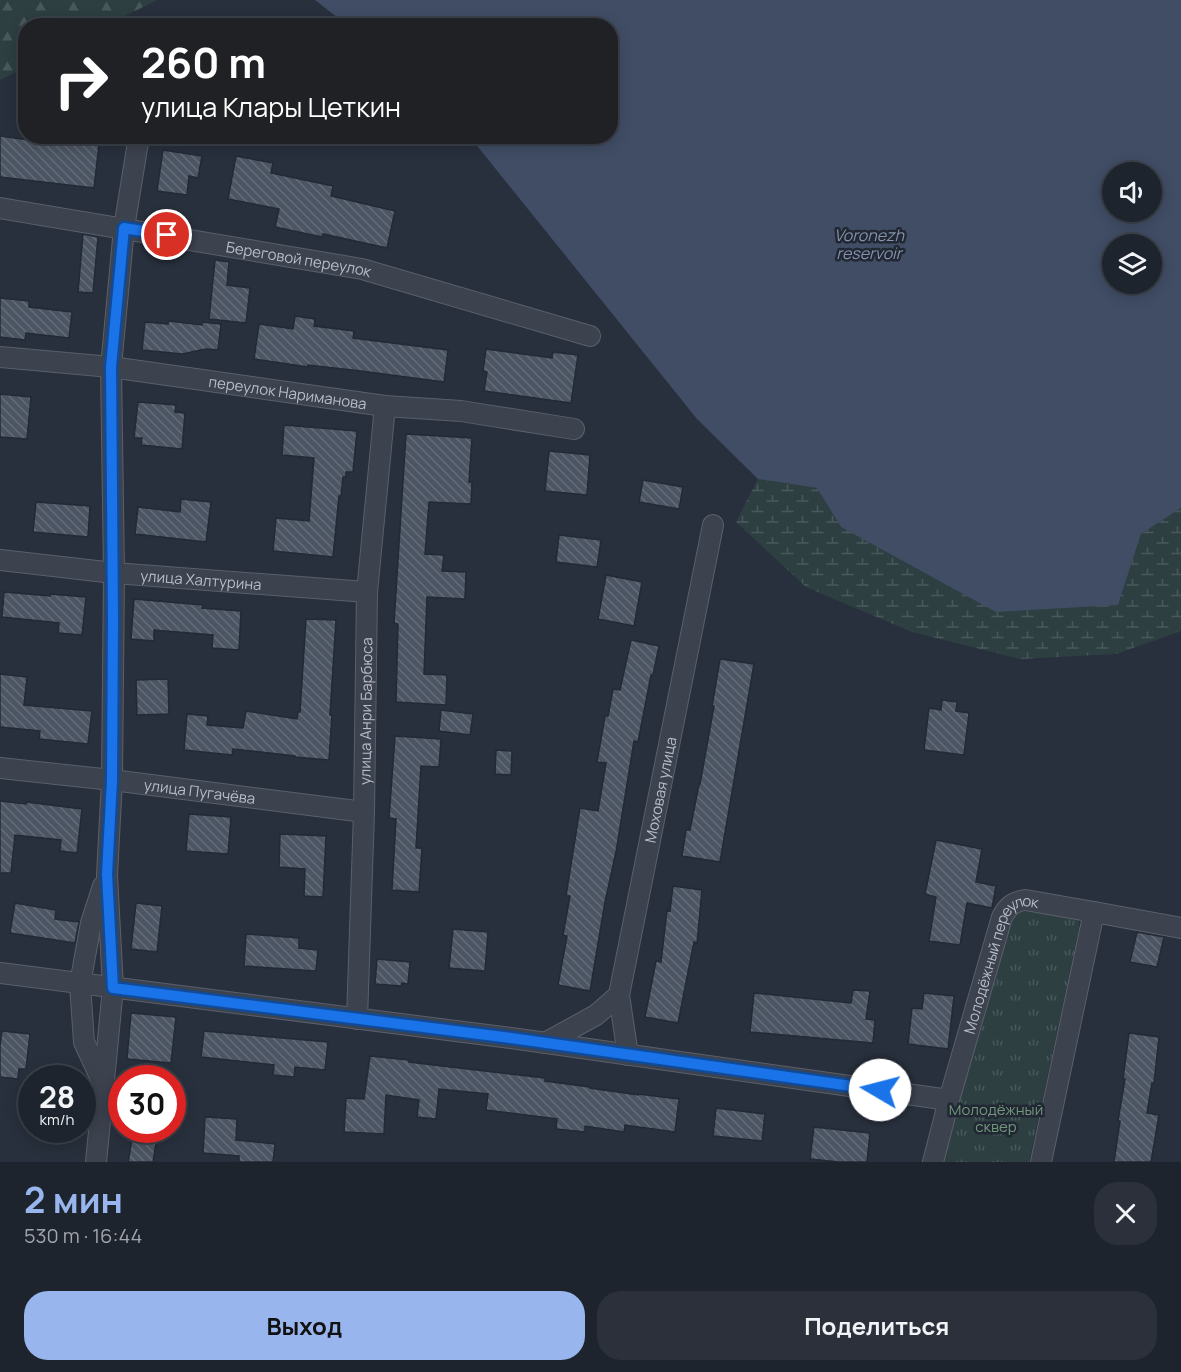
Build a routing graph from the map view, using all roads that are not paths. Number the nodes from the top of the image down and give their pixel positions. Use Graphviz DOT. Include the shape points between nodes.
graph roads {
  1 [pos="138,144"];
  2 [pos="0,208"];
  3 [pos="124,228"];
  4 [pos="590,336"];
  5 [pos="0,357"];
  6 [pos="111,367"];
  7 [pos="385,406"];
  8 [pos="574,429"];
  9 [pos="712,525"];
  10 [pos="0,560"];
  11 [pos="114,573"];
  12 [pos="367,592"];
  13 [pos="0,768"];
  14 [pos="112,780"];
  15 [pos="364,812"];
  16 [pos="107,874"];
  17 [pos="1094,912"];
  18 [pos="1181,928"];
  19 [pos="0,973"];
  20 [pos="80,984"];
  21 [pos="113,988"];
  22 [pos="620,996"];
  23 [pos="357,1019"];
  24 [pos="545,1043"];
  25 [pos="628,1055"];
  26 [pos="103,1085"];
  27 [pos="949,1100"];
  28 [pos="96,1162"];
  29 [pos="933,1162"];
  30 [pos="1041,1162"];
  1 -- 3 [label="street"];
  2 -- 3 [label="street, Береговой переулок"];
  3 -- 4 [label="street, Береговой переулок" via="362,269"];
  3 -- 6 [label="street"];
  5 -- 6 [label="street, переулок Нариманова"];
  6 -- 7 [label="street, переулок Нариманова"];
  6 -- 11 [label="street"];
  7 -- 8 [label="street, переулок Нариманова" via="461,411"];
  7 -- 12 [label="street, улица Анри Барбюса"];
  9 -- 22 [label="street, Моховая улица"];
  10 -- 11 [label="street, улица Халтурина"];
  11 -- 12 [label="street, улица Халтурина"];
  11 -- 14 [label="street"];
  12 -- 15 [label="street, улица Анри Барбюса"];
  13 -- 14 [label="street, улица Пугачёва"];
  14 -- 15 [label="street, улица Пугачёва"];
  14 -- 16 [label="street"];
  15 -- 23 [label="street, улица Анри Барбюса"];
  16 -- 20 [label="street"];
  16 -- 21 [label="street"];
  17 -- 18 [label="street"];
  17 -- 27 [label="street, Молодёжный переулок" via="1025,900 1008,907"];
  17 -- 30 [label="street"];
  19 -- 20 [label="street"];
  20 -- 21 [label="street"];
  20 -- 26 [label="street" via="84,1042"];
  21 -- 23 [label="street"];
  21 -- 26 [label="street"];
  22 -- 24 [label="street" via="596,1015"];
  22 -- 25 [label="street, Моховая улица"];
  23 -- 24 [label="street"];
  24 -- 25 [label="street"];
  25 -- 27 [label="street"];
  26 -- 28 [label="street"];
  27 -- 29 [label="street, Молодёжный переулок"];
}
